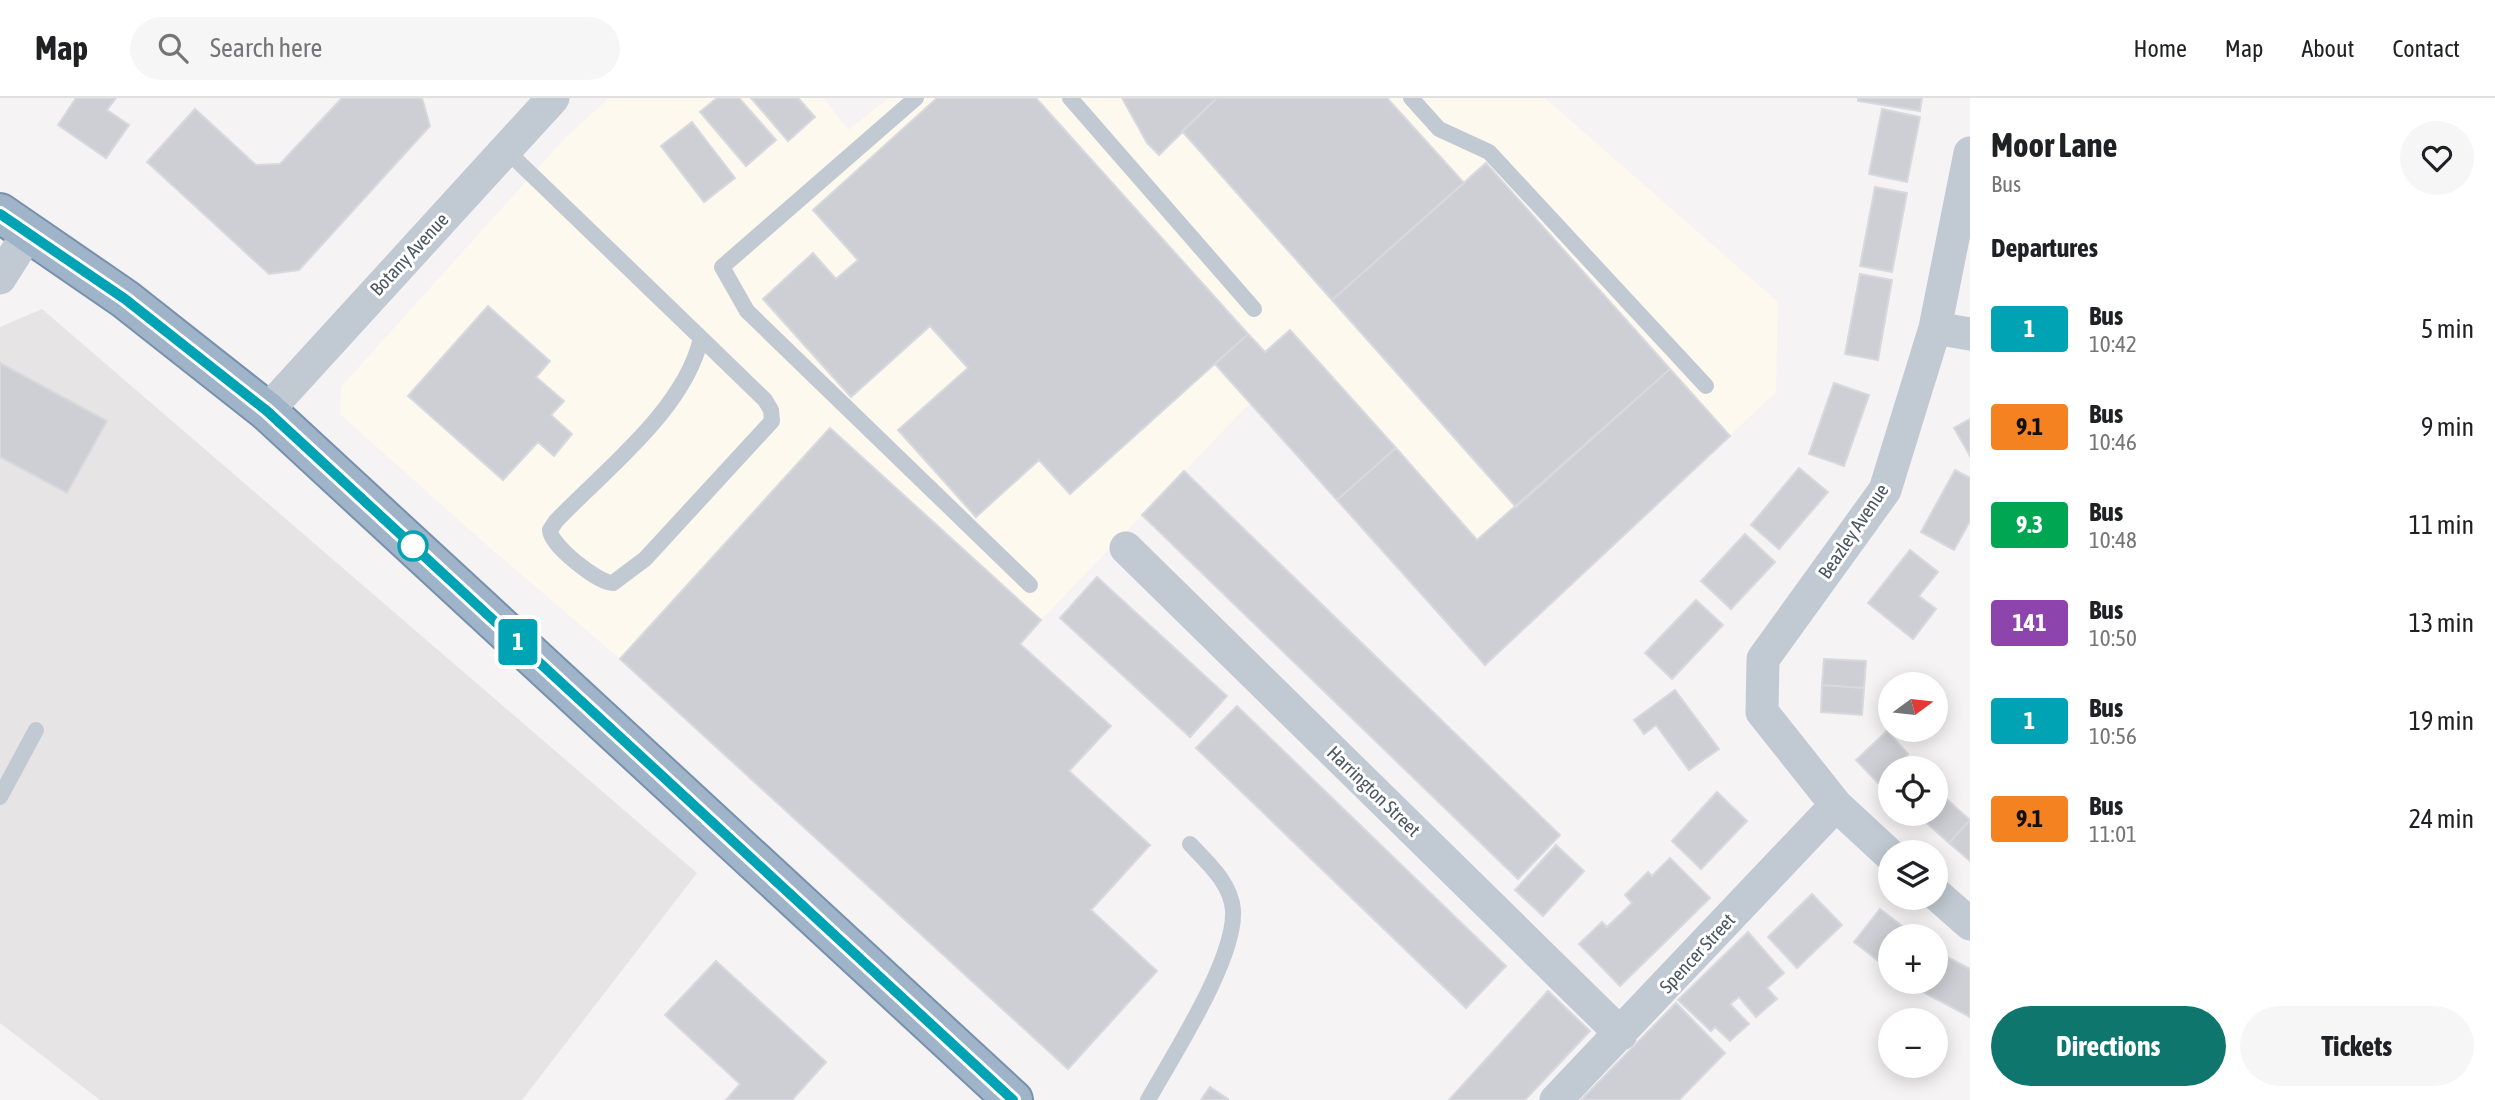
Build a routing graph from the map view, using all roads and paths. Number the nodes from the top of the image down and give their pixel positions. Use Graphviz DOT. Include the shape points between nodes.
graph roads {
  1 [pos="553,98"];
  2 [pos="916,98"];
  3 [pos="1070,98"];
  4 [pos="1411,98"];
  5 [pos="506,150"];
  6 [pos="1970,153"];
  7 [pos="14,223"];
  8 [pos="0,278"];
  9 [pos="1254,309"];
  10 [pos="1935,328"];
  11 [pos="1970,334"];
  12 [pos="701,338"];
  13 [pos="1706,386"];
  14 [pos="267,411"];
  15 [pos="1126,548"];
  16 [pos="1030,585"];
  17 [pos="36,730"];
  18 [pos="0,797"];
  19 [pos="1836,805"];
  20 [pos="1190,844"];
  21 [pos="1878,844"];
  22 [pos="1948,905"];
  23 [pos="1970,924"];
  24 [pos="1621,1034"];
  25 [pos="1013,1100"];
  26 [pos="1149,1100"];
  27 [pos="1556,1100"];
  1 -- 5 [label="street, Botany Avenue"];
  2 -- 16 [label="lane" via="722,267 747,311"];
  3 -- 9 [label="lane"];
  4 -- 13 [label="lane" via="1439,128 1489,152"];
  5 -- 12 [label="lane"];
  5 -- 14 [label="street, Botany Avenue"];
  6 -- 10 [label="street, Beazley Avenue"];
  7 -- 8 [label="street"];
  7 -- 14 [label="highway" via="125,299"];
  10 -- 11 [label="street"];
  10 -- 19 [label="street, Beazley Avenue" via="1885,490 1763,659 1762,712"];
  12 -- 12 [label="lane" via="696,360 670,405 550,530 554,542 601,581 613,583 645,559 772,421 765,400"];
  14 -- 25 [label="highway"];
  15 -- 24 [label="street, Harrington Street"];
  17 -- 18 [label="lane"];
  19 -- 21 [label="street, Beazley Avenue"];
  19 -- 24 [label="street, Spencer Street"];
  20 -- 26 [label="lane" via="1220,876 1233,908 1231,927 1214,978"];
  22 -- 23 [label="street"];
  24 -- 27 [label="street, Spencer Street"];
}
